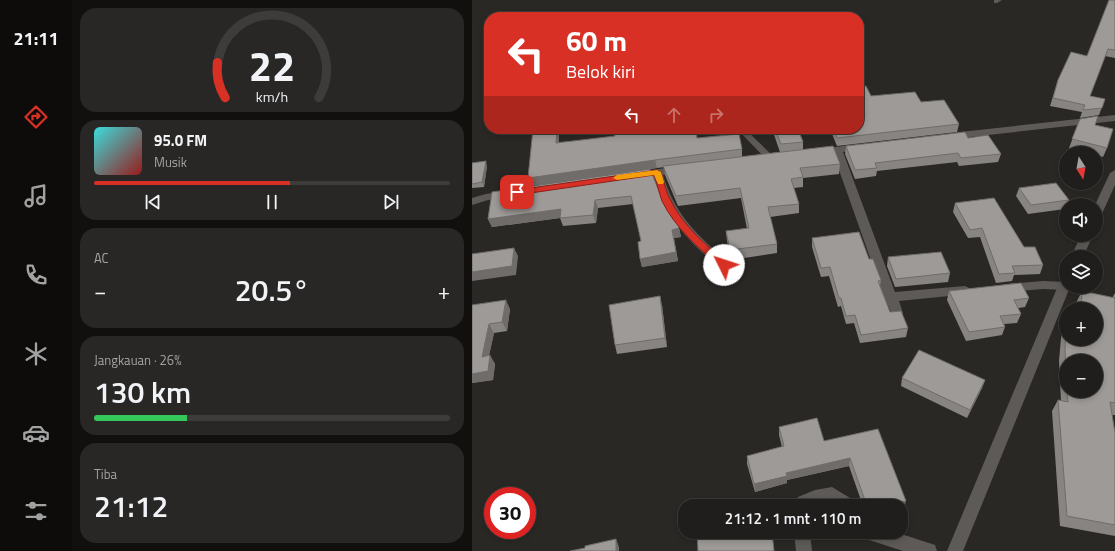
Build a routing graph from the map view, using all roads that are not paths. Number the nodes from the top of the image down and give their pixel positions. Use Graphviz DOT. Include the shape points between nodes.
graph roads {
  1 [pos="1115,118"];
  2 [pos="747,134"];
  3 [pos="940,138"];
  4 [pos="869,146"];
  5 [pos="837,150"];
  6 [pos="807,154"];
  7 [pos="773,158"];
  8 [pos="754,160"];
  9 [pos="694,167"];
  10 [pos="657,172"];
  11 [pos="1115,173"];
  12 [pos="626,176"];
  13 [pos="517,192"];
  14 [pos="1103,200"];
  15 [pos="472,202"];
  16 [pos="724,265"];
  17 [pos="1059,284"];
  18 [pos="994,289"];
  19 [pos="979,290"];
  20 [pos="1060,294"];
  21 [pos="890,297"];
  22 [pos="897,313"];
  23 [pos="812,499"];
  24 [pos="838,499"];
  25 [pos="803,539"];
  26 [pos="891,539"];
  27 [pos="804,551"];
  28 [pos="929,551"];
  29 [pos="955,551"];
  1 -- 3 [label="street"];
  2 -- 7 [label="lane"];
  4 -- 5 [label="street"];
  5 -- 6 [label="street"];
  5 -- 21 [label="street"];
  7 -- 8 [label="street"];
  9 -- 10 [label="street"];
  10 -- 12 [label="street"];
  10 -- 16 [label="street" via="666,201 683,226"];
  11 -- 14 [label="street"];
  13 -- 15 [label="street"];
  17 -- 18 [label="street"];
  19 -- 21 [label="street"];
  20 -- 29 [label="street"];
  21 -- 22 [label="street"];
  23 -- 24 [label="street" via="832,495"];
  25 -- 27 [label="street"];
  26 -- 28 [label="street"];
}
